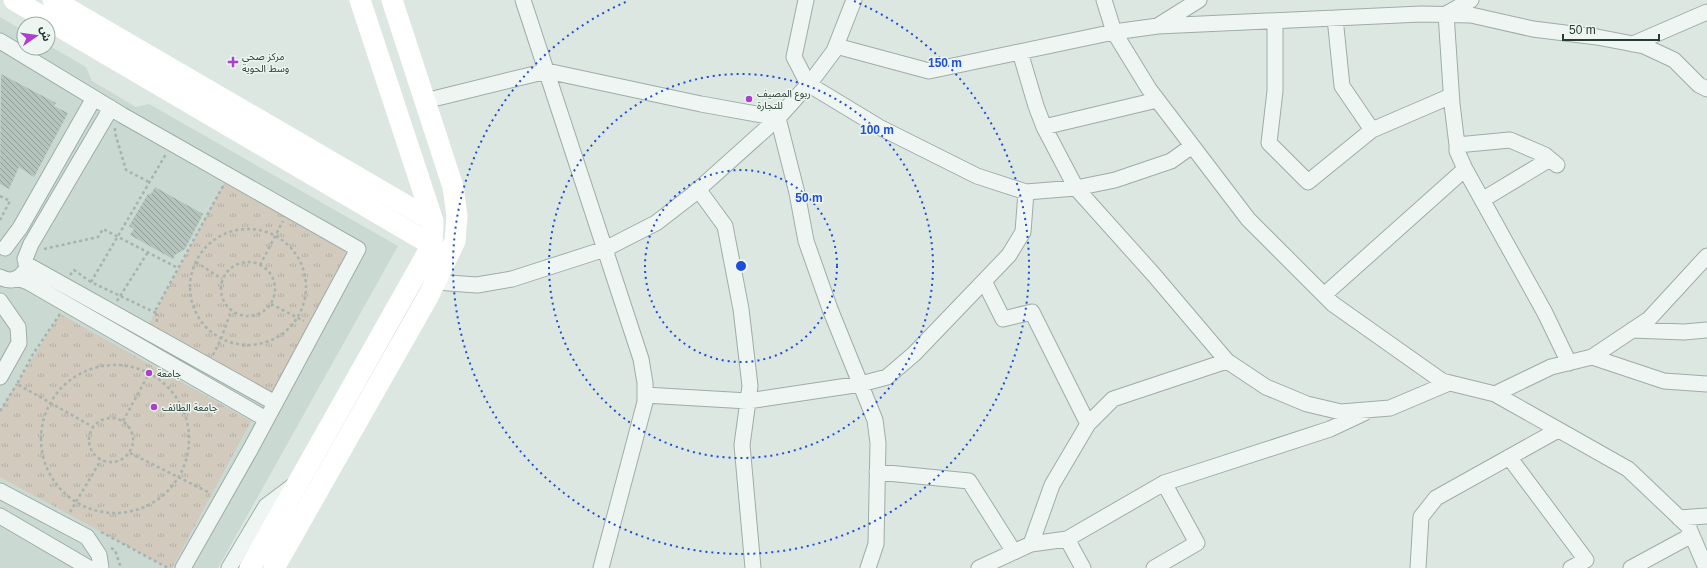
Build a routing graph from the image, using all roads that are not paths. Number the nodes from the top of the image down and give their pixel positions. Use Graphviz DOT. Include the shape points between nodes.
graph roads {
  1 [pos="14,0"];
  2 [pos="53,0"];
  3 [pos="360,0"];
  4 [pos="392,0"];
  5 [pos="523,0"];
  6 [pos="806,0"];
  7 [pos="854,0"];
  8 [pos="1104,0"];
  9 [pos="1199,0"];
  10 [pos="1471,0"];
  11 [pos="1707,12"];
  12 [pos="1446,14"];
  13 [pos="1335,18"];
  14 [pos="1275,21"];
  15 [pos="1158,26"];
  16 [pos="1114,32"];
  17 [pos="0,41"];
  18 [pos="1633,44"];
  19 [pos="836,46"];
  20 [pos="1020,52"];
  21 [pos="546,71"];
  22 [pos="808,84"];
  23 [pos="1707,89"];
  24 [pos="1452,96"];
  25 [pos="94,98"];
  26 [pos="1157,100"];
  27 [pos="425,101"];
  28 [pos="111,108"];
  29 [pos="778,118"];
  30 [pos="1044,127"];
  31 [pos="1372,130"];
  32 [pos="1456,145"];
  33 [pos="1192,146"];
  34 [pos="1465,169"];
  35 [pos="1076,188"];
  36 [pos="698,189"];
  37 [pos="1026,192"];
  38 [pos="1482,200"];
  39 [pos="433,222"];
  40 [pos="432,245"];
  41 [pos="605,249"];
  42 [pos="1,250"];
  43 [pos="1707,256"];
  44 [pos="26,262"];
  45 [pos="10,278"];
  46 [pos="984,281"];
  47 [pos="435,282"];
  48 [pos="0,293"];
  49 [pos="1324,295"];
  50 [pos="0,301"];
  51 [pos="1632,330"];
  52 [pos="1707,330"];
  53 [pos="1592,357"];
  54 [pos="1227,361"];
  55 [pos="1569,362"];
  56 [pos="0,377"];
  57 [pos="1449,383"];
  58 [pos="861,384"];
  59 [pos="1707,384"];
  60 [pos="1495,394"];
  61 [pos="645,395"];
  62 [pos="748,402"];
  63 [pos="275,403"];
  64 [pos="1372,409"];
  65 [pos="266,419"];
  66 [pos="1088,424"];
  67 [pos="1558,430"];
  68 [pos="1509,457"];
  69 [pos="877,472"];
  70 [pos="298,482"];
  71 [pos="1164,483"];
  72 [pos="0,491"];
  73 [pos="0,516"];
  74 [pos="1707,516"];
  75 [pos="1679,518"];
  76 [pos="1692,535"];
  77 [pos="1067,539"];
  78 [pos="1031,544"];
  79 [pos="1014,552"];
  80 [pos="89,568"];
  81 [pos="101,568"];
  82 [pos="183,568"];
  83 [pos="229,568"];
  84 [pos="250,568"];
  85 [pos="274,568"];
  86 [pos="601,568"];
  87 [pos="753,568"];
  88 [pos="868,568"];
  89 [pos="979,568"];
  90 [pos="1083,568"];
  91 [pos="1154,568"];
  92 [pos="1418,568"];
  93 [pos="1571,568"];
  94 [pos="1631,568"];
  95 [pos="1706,568"];
  1 -- 40 [label="main road"];
  2 -- 39 [label="main road"];
  3 -- 39 [label="main road"];
  4 -- 27 [label="main road"];
  5 -- 21 [label="street"];
  6 -- 22 [label="street" via="794,57"];
  7 -- 19 [label="street"];
  8 -- 16 [label="street"];
  9 -- 15 [label="street"];
  10 -- 12 [label="street"];
  11 -- 18 [label="street"];
  12 -- 13 [label="street"];
  12 -- 18 [label="street" via="1470,14 1533,29"];
  12 -- 24 [label="street"];
  13 -- 14 [label="street"];
  13 -- 31 [label="street" via="1342,86"];
  14 -- 15 [label="street"];
  14 -- 31 [label="street" via="1275,91 1269,143 1308,182"];
  15 -- 16 [label="street"];
  16 -- 20 [label="street"];
  16 -- 26 [label="street"];
  17 -- 25 [label="street"];
  18 -- 23 [label="street" via="1644,46 1674,60"];
  19 -- 20 [label="street" via="929,71"];
  19 -- 22 [label="street"];
  20 -- 30 [label="street"];
  21 -- 27 [label="street"];
  21 -- 29 [label="street"];
  21 -- 41 [label="street"];
  22 -- 29 [label="street"];
  22 -- 37 [label="street" via="879,127 977,176"];
  24 -- 31 [label="street"];
  24 -- 32 [label="street"];
  25 -- 28 [label="street"];
  25 -- 42 [label="street" via="20,228"];
  26 -- 30 [label="street"];
  26 -- 33 [label="street"];
  27 -- 47 [label="main road" via="453,187 457,216 455,241"];
  28 -- 44 [label="street" via="31,244"];
  28 -- 63 [label="street" via="358,249"];
  29 -- 36 [label="street"];
  29 -- 58 [label="street" via="806,241 830,309"];
  30 -- 35 [label="street"];
  32 -- 34 [label="street"];
  32 -- 38 [label="street" via="1510,140 1545,155 1554,162"];
  33 -- 35 [label="street" via="1171,161 1115,180"];
  33 -- 49 [label="street" via="1248,219"];
  34 -- 38 [label="street"];
  34 -- 49 [label="street"];
  35 -- 37 [label="street"];
  35 -- 54 [label="street"];
  36 -- 41 [label="street" via="656,223"];
  36 -- 62 [label="street" via="725,226 741,309 750,386"];
  37 -- 46 [label="street" via="1023,232 1010,255"];
  38 -- 55 [label="street" via="1545,313"];
  39 -- 40 [label="main road"];
  40 -- 70 [label="main road"];
  41 -- 47 [label="street" via="512,279 477,285"];
  41 -- 61 [label="street" via="641,359"];
  42 -- 44 [label="street" via="10,247 20,250"];
  43 -- 51 [label="street" via="1649,319"];
  44 -- 45 [label="street" via="22,275"];
  44 -- 63 [label="street" via="111,313"];
  45 -- 48 [label="street"];
  45 -- 65 [label="street" via="28,282"];
  46 -- 58 [label="street" via="914,354 887,377"];
  46 -- 66 [label="street" via="1003,319 1032,312"];
  47 -- 85 [label="main road"];
  49 -- 57 [label="street" via="1442,381"];
  50 -- 56 [label="street" via="18,328 19,343"];
  51 -- 52 [label="street"];
  51 -- 53 [label="street"];
  53 -- 55 [label="street"];
  53 -- 59 [label="street" via="1664,381"];
  54 -- 64 [label="street" via="1266,387 1307,404 1341,412"];
  54 -- 66 [label="street" via="1113,399"];
  55 -- 60 [label="street" via="1551,367"];
  57 -- 60 [label="street"];
  57 -- 64 [label="street" via="1390,408"];
  58 -- 62 [label="street"];
  58 -- 69 [label="street" via="875,420 878,443"];
  60 -- 67 [label="street"];
  61 -- 62 [label="street"];
  61 -- 86 [label="street"];
  62 -- 87 [label="street" via="742,445"];
  63 -- 65 [label="street"];
  64 -- 71 [label="street" via="1330,429"];
  65 -- 82 [label="street"];
  66 -- 78 [label="street" via="1052,485"];
  67 -- 68 [label="street"];
  67 -- 75 [label="street" via="1628,469"];
  68 -- 92 [label="street" via="1436,498 1421,517"];
  68 -- 93 [label="street" via="1586,560"];
  69 -- 79 [label="street" via="969,480"];
  69 -- 88 [label="street" via="876,544"];
  70 -- 83 [label="street" via="266,506"];
  70 -- 84 [label="main road"];
  71 -- 77 [label="street"];
  71 -- 91 [label="street" via="1197,543"];
  72 -- 81 [label="street" via="87,537 99,555"];
  73 -- 80 [label="street"];
  74 -- 75 [label="street"];
  75 -- 76 [label="street" via="1688,526"];
  76 -- 94 [label="street"];
  76 -- 95 [label="street"];
  77 -- 78 [label="street"];
  77 -- 90 [label="street"];
  78 -- 79 [label="street"];
  79 -- 89 [label="street"];
}
